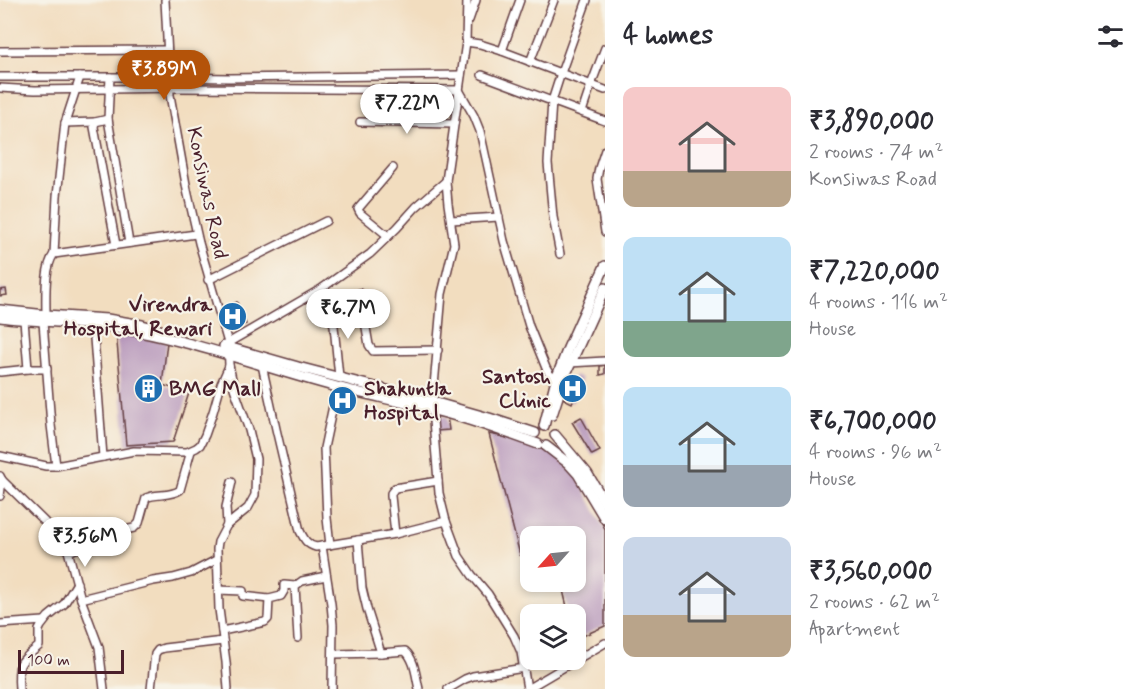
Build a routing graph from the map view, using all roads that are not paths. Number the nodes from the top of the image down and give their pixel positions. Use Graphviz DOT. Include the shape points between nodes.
graph roads {
  1 [pos="165,0"];
  2 [pos="467,0"];
  3 [pos="476,0"];
  4 [pos="520,0"];
  5 [pos="554,0"];
  6 [pos="588,0"];
  7 [pos="466,30"];
  8 [pos="466,42"];
  9 [pos="605,48"];
  10 [pos="167,50"];
  11 [pos="0,51"];
  12 [pos="502,51"];
  13 [pos="530,62"];
  14 [pos="561,74"];
  15 [pos="461,75"];
  16 [pos="482,75"];
  17 [pos="169,76"];
  18 [pos="391,76"];
  19 [pos="0,77"];
  20 [pos="80,77"];
  21 [pos="110,77"];
  22 [pos="591,85"];
  23 [pos="0,88"];
  24 [pos="170,88"];
  25 [pos="109,89"];
  26 [pos="391,89"];
  27 [pos="76,90"];
  28 [pos="459,90"];
  29 [pos="605,90"];
  30 [pos="552,101"];
  31 [pos="582,112"];
  32 [pos="108,119"];
  33 [pos="605,121"];
  34 [pos="94,122"];
  35 [pos="360,122"];
  36 [pos="64,123"];
  37 [pos="454,124"];
  38 [pos="605,150"];
  39 [pos="393,168"];
  40 [pos="446,181"];
  41 [pos="499,217"];
  42 [pos="451,220"];
  43 [pos="326,221"];
  44 [pos="605,232"];
  45 [pos="196,234"];
  46 [pos="388,236"];
  47 [pos="129,243"];
  48 [pos="116,245"];
  49 [pos="54,254"];
  50 [pos="560,254"];
  51 [pos="605,266"];
  52 [pos="208,280"];
  53 [pos="605,288"];
  54 [pos="360,293"];
  55 [pos="330,305"];
  56 [pos="0,310"];
  57 [pos="0,317"];
  58 [pos="44,319"];
  59 [pos="24,320"];
  60 [pos="93,325"];
  61 [pos="229,348"];
  62 [pos="438,350"];
  63 [pos="605,361"];
  64 [pos="567,363"];
  65 [pos="229,365"];
  66 [pos="262,365"];
  67 [pos="28,369"];
  68 [pos="47,369"];
  69 [pos="0,372"];
  70 [pos="559,380"];
  71 [pos="338,382"];
  72 [pos="433,405"];
  73 [pos="546,426"];
  74 [pos="535,433"];
  75 [pos="555,435"];
  76 [pos="542,445"];
  77 [pos="191,451"];
  78 [pos="0,456"];
  79 [pos="103,457"];
  80 [pos="56,466"];
  81 [pos="1,478"];
  82 [pos="438,481"];
  83 [pos="232,482"];
  84 [pos="0,496"];
  85 [pos="605,503"];
  86 [pos="605,519"];
  87 [pos="446,521"];
  88 [pos="227,525"];
  89 [pos="395,534"];
  90 [pos="358,540"];
  91 [pos="330,545"];
  92 [pos="322,546"];
  93 [pos="69,552"];
  94 [pos="216,560"];
  95 [pos="326,576"];
  96 [pos="76,582"];
  97 [pos="295,586"];
  98 [pos="218,590"];
  99 [pos="81,599"];
  100 [pos="269,599"];
  101 [pos="44,621"];
  102 [pos="0,624"];
  103 [pos="222,631"];
  104 [pos="298,638"];
  105 [pos="223,642"];
  106 [pos="605,643"];
  107 [pos="520,650"];
  108 [pos="381,653"];
  109 [pos="333,654"];
  110 [pos="520,669"];
  111 [pos="524,670"];
  112 [pos="19,689"];
  113 [pos="104,689"];
  114 [pos="151,689"];
  115 [pos="228,689"];
  116 [pos="332,689"];
  117 [pos="419,689"];
  118 [pos="448,689"];
  119 [pos="527,689"];
  1 -- 10 [label="street, Konsiwas Road"];
  2 -- 7 [label="street"];
  3 -- 7 [label="street"];
  4 -- 12 [label="street"];
  5 -- 13 [label="street"];
  6 -- 14 [label="street"];
  7 -- 8 [label="street"];
  8 -- 12 [label="street"];
  8 -- 15 [label="street"];
  9 -- 22 [label="street"];
  10 -- 11 [label="street"];
  10 -- 17 [label="street, Konsiwas Road"];
  12 -- 13 [label="street"];
  13 -- 14 [label="street"];
  14 -- 22 [label="street"];
  14 -- 30 [label="street"];
  15 -- 18 [label="street"];
  15 -- 28 [label="street"];
  16 -- 30 [label="street"];
  17 -- 18 [label="street"];
  17 -- 21 [label="street"];
  17 -- 24 [label="street, Konsiwas Road"];
  18 -- 26 [label="street"];
  19 -- 20 [label="street"];
  20 -- 21 [label="street"];
  20 -- 27 [label="street"];
  21 -- 25 [label="street"];
  22 -- 29 [label="street"];
  22 -- 31 [label="street"];
  23 -- 27 [label="street"];
  24 -- 25 [label="street"];
  24 -- 26 [label="street"];
  24 -- 45 [label="street, Konsiwas Road"];
  25 -- 27 [label="street"];
  25 -- 32 [label="street"];
  26 -- 28 [label="street"];
  27 -- 36 [label="street"];
  28 -- 37 [label="street"];
  28 -- 41 [label="street" via="480,131"];
  30 -- 31 [label="street"];
  30 -- 50 [label="street" via="548,163"];
  31 -- 33 [label="street"];
  32 -- 34 [label="street"];
  32 -- 47 [label="street"];
  34 -- 36 [label="street"];
  34 -- 48 [label="street"];
  35 -- 37 [label="street"];
  36 -- 49 [label="street"];
  37 -- 40 [label="street"];
  38 -- 44 [label="street" via="597,179"];
  39 -- 46 [label="street" via="358,210"];
  40 -- 42 [label="street"];
  40 -- 46 [label="street"];
  41 -- 42 [label="street"];
  41 -- 70 [label="street" via="529,326 546,368"];
  42 -- 62 [label="street" via="454,244 444,285"];
  43 -- 52 [label="street"];
  45 -- 47 [label="street"];
  45 -- 52 [label="street, Konsiwas Road"];
  46 -- 61 [label="street" via="321,289"];
  47 -- 48 [label="street"];
  48 -- 49 [label="street"];
  49 -- 58 [label="street" via="49,263"];
  51 -- 64 [label="main road"];
  52 -- 61 [label="street, Konsiwas Road"];
  53 -- 64 [label="main road"];
  54 -- 62 [label="street" via="373,351"];
  55 -- 71 [label="street"];
  56 -- 58 [label="main road"];
  57 -- 59 [label="main road"];
  58 -- 59 [label="main road"];
  58 -- 60 [label="main road"];
  58 -- 61 [label="main road" via="142,325"];
  58 -- 68 [label="street"];
  59 -- 67 [label="street"];
  60 -- 61 [label="main road"];
  60 -- 79 [label="street"];
  61 -- 65 [label="street"];
  61 -- 66 [label="main road"];
  61 -- 71 [label="main road"];
  62 -- 72 [label="street"];
  63 -- 64 [label="street"];
  64 -- 70 [label="main road"];
  65 -- 77 [label="street" via="205,435"];
  65 -- 88 [label="street" via="254,448 256,476 255,495 244,512"];
  66 -- 71 [label="main road"];
  66 -- 92 [label="street" via="300,531 310,545"];
  67 -- 68 [label="street"];
  67 -- 69 [label="street"];
  68 -- 80 [label="street"];
  70 -- 73 [label="main road"];
  71 -- 72 [label="main road"];
  71 -- 91 [label="street" via="324,448"];
  72 -- 74 [label="main road"];
  72 -- 76 [label="main road"];
  72 -- 82 [label="street"];
  73 -- 74 [label="main road"];
  73 -- 75 [label="main road"];
  74 -- 76 [label="main road" via="536,441"];
  75 -- 76 [label="main road" via="553,442"];
  75 -- 85 [label="main road" via="587,473"];
  76 -- 86 [label="main road" via="578,474"];
  77 -- 79 [label="street" via="134,451"];
  77 -- 93 [label="street" via="180,490 146,498 137,526"];
  78 -- 80 [label="street"];
  79 -- 80 [label="street"];
  81 -- 84 [label="street"];
  81 -- 93 [label="street"];
  82 -- 87 [label="street"];
  82 -- 89 [label="street" via="393,490"];
  83 -- 88 [label="street" via="226,507"];
  87 -- 89 [label="street"];
  87 -- 107 [label="street" via="459,556 488,594"];
  88 -- 94 [label="street" via="218,542"];
  89 -- 90 [label="street"];
  90 -- 91 [label="street"];
  90 -- 108 [label="street" via="362,588"];
  91 -- 92 [label="street"];
  92 -- 95 [label="street"];
  93 -- 96 [label="street"];
  94 -- 98 [label="street"];
  94 -- 99 [label="street" via="191,573"];
  95 -- 97 [label="street"];
  95 -- 109 [label="street"];
  96 -- 99 [label="street"];
  96 -- 101 [label="street" via="64,604"];
  97 -- 100 [label="street" via="284,585 281,596"];
  97 -- 104 [label="street"];
  98 -- 100 [label="street" via="243,591 243,596"];
  98 -- 103 [label="street"];
  99 -- 113 [label="street" via="99,648"];
  100 -- 103 [label="street" via="268,619 264,622"];
  101 -- 102 [label="street"];
  101 -- 112 [label="street" via="39,630 39,646 20,663"];
  103 -- 105 [label="street"];
  105 -- 114 [label="street" via="158,650"];
  105 -- 115 [label="street"];
  106 -- 119 [label="street"];
  108 -- 109 [label="street"];
  108 -- 117 [label="street" via="408,652"];
  109 -- 116 [label="street"];
  110 -- 118 [label="street" via="473,676"];
  111 -- 119 [label="street"];
}
